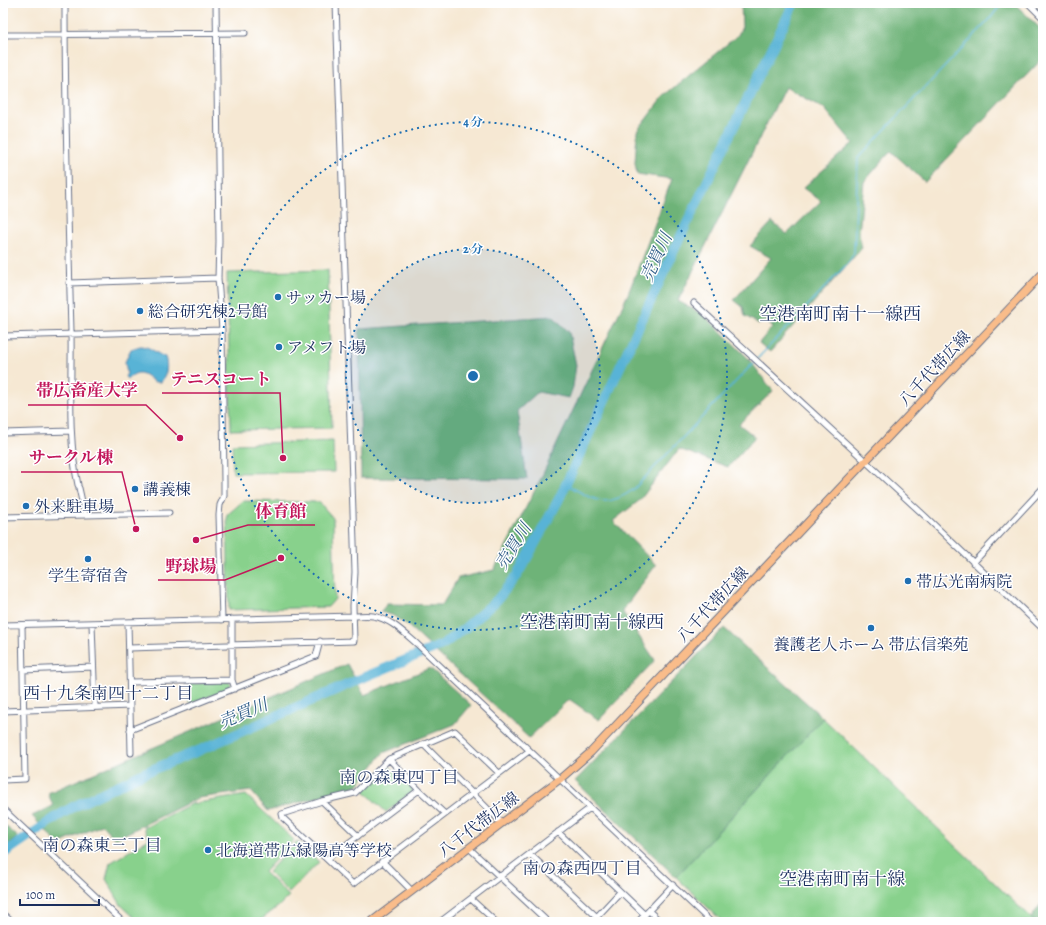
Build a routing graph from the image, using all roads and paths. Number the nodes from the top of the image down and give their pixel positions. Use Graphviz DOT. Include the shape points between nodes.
graph roads {
  1 [pos="65,3"];
  2 [pos="216,3"];
  3 [pos="336,3"];
  4 [pos="1028,3"];
  5 [pos="1043,18"];
  6 [pos="217,33"];
  7 [pos="245,33"];
  8 [pos="65,34"];
  9 [pos="3,35"];
  10 [pos="1043,273"];
  11 [pos="218,278"];
  12 [pos="69,283"];
  13 [pos="694,303"];
  14 [pos="222,330"];
  15 [pos="71,334"];
  16 [pos="3,336"];
  17 [pos="71,431"];
  18 [pos="3,433"];
  19 [pos="865,461"];
  20 [pos="1043,488"];
  21 [pos="168,513"];
  22 [pos="85,515"];
  23 [pos="3,517"];
  24 [pos="973,563"];
  25 [pos="354,616"];
  26 [pos="232,619"];
  27 [pos="222,620"];
  28 [pos="128,622"];
  29 [pos="92,624"];
  30 [pos="3,625"];
  31 [pos="22,625"];
  32 [pos="1043,629"];
  33 [pos="320,641"];
  34 [pos="232,644"];
  35 [pos="129,648"];
  36 [pos="94,668"];
  37 [pos="23,670"];
  38 [pos="232,680"];
  39 [pos="130,682"];
  40 [pos="235,689"];
  41 [pos="130,706"];
  42 [pos="95,707"];
  43 [pos="24,710"];
  44 [pos="3,711"];
  45 [pos="130,730"];
  46 [pos="423,744"];
  47 [pos="529,751"];
  48 [pos="131,753"];
  49 [pos="389,759"];
  50 [pos="499,773"];
  51 [pos="560,779"];
  52 [pos="3,780"];
  53 [pos="419,790"];
  54 [pos="472,793"];
  55 [pos="322,801"];
  56 [pos="590,808"];
  57 [pos="3,810"];
  58 [pos="445,814"];
  59 [pos="502,823"];
  60 [pos="558,832"];
  61 [pos="358,836"];
  62 [pos="469,848"];
  63 [pos="530,854"];
  64 [pos="327,860"];
  65 [pos="382,861"];
  66 [pos="499,876"];
  67 [pos="673,885"];
  68 [pos="412,891"];
  69 [pos="620,892"];
  70 [pos="471,898"];
  71 [pos="647,913"];
  72 [pos="3,914"];
  73 [pos="597,917"];
  74 [pos="443,921"];
  75 [pos="12,922"];
  76 [pos="124,922"];
  77 [pos="371,922"];
  78 [pos="496,922"];
  79 [pos="548,922"];
  80 [pos="592,922"];
  81 [pos="638,922"];
  82 [pos="661,922"];
  83 [pos="711,922"];
  1 -- 8 [label="street"];
  2 -- 6 [label="street"];
  3 -- 25 [label="street" via="355,556"];
  4 -- 5 [label="street"];
  6 -- 7 [label="street"];
  6 -- 8 [label="street"];
  6 -- 11 [label="street"];
  8 -- 9 [label="street"];
  8 -- 12 [label="street"];
  10 -- 19 [label="main road, 八千代帯広線"];
  11 -- 12 [label="street"];
  11 -- 14 [label="street"];
  12 -- 15 [label="street"];
  13 -- 19 [label="street"];
  14 -- 15 [label="street"];
  14 -- 27 [label="street" via="224,496 219,515"];
  15 -- 16 [label="street"];
  15 -- 17 [label="street"];
  17 -- 18 [label="street"];
  17 -- 22 [label="street" via="74,468"];
  19 -- 24 [label="street"];
  19 -- 51 [label="main road, 八千代帯広線" via="591,752"];
  20 -- 24 [label="street"];
  21 -- 22 [label="street"];
  22 -- 23 [label="street"];
  24 -- 32 [label="street"];
  25 -- 26 [label="street"];
  25 -- 33 [label="street" via="354,641"];
  25 -- 47 [label="street" via="372,616 397,626"];
  26 -- 27 [label="street"];
  26 -- 34 [label="street"];
  27 -- 28 [label="street"];
  28 -- 29 [label="street"];
  28 -- 35 [label="street"];
  29 -- 31 [label="street"];
  29 -- 36 [label="street"];
  30 -- 31 [label="street"];
  31 -- 37 [label="street"];
  33 -- 34 [label="street"];
  33 -- 40 [label="street" via="316,656"];
  34 -- 35 [label="street"];
  34 -- 38 [label="street"];
  35 -- 39 [label="street"];
  36 -- 37 [label="street"];
  36 -- 42 [label="street"];
  37 -- 43 [label="street"];
  38 -- 39 [label="street"];
  38 -- 40 [label="street"];
  39 -- 41 [label="street"];
  40 -- 45 [label="street"];
  41 -- 42 [label="street"];
  41 -- 45 [label="street"];
  42 -- 43 [label="street"];
  43 -- 44 [label="street"];
  43 -- 52 [label="street" via="25,779"];
  45 -- 48 [label="street"];
  46 -- 49 [label="street"];
  46 -- 50 [label="street" via="455,730"];
  46 -- 54 [label="street"];
  47 -- 50 [label="street"];
  47 -- 51 [label="street"];
  49 -- 53 [label="street"];
  49 -- 55 [label="street" via="355,793"];
  50 -- 54 [label="street"];
  51 -- 56 [label="street"];
  51 -- 59 [label="main road, 八千代帯広線"];
  53 -- 58 [label="street"];
  53 -- 61 [label="street"];
  54 -- 58 [label="street"];
  54 -- 59 [label="street"];
  55 -- 61 [label="street"];
  55 -- 64 [label="street" via="282,814 283,818"];
  56 -- 60 [label="street"];
  56 -- 67 [label="street"];
  57 -- 76 [label="street"];
  58 -- 65 [label="street"];
  59 -- 62 [label="main road, 八千代帯広線"];
  60 -- 63 [label="street"];
  60 -- 69 [label="street"];
  61 -- 64 [label="street"];
  62 -- 66 [label="street"];
  62 -- 68 [label="main road, 八千代帯広線"];
  63 -- 66 [label="street"];
  63 -- 73 [label="street"];
  64 -- 65 [label="street" via="353,884"];
  65 -- 68 [label="street"];
  66 -- 70 [label="street"];
  66 -- 79 [label="street"];
  67 -- 71 [label="street"];
  67 -- 83 [label="street"];
  68 -- 77 [label="main road, 八千代帯広線"];
  69 -- 71 [label="street"];
  69 -- 73 [label="street"];
  70 -- 74 [label="street"];
  70 -- 78 [label="street"];
  71 -- 81 [label="street"];
  71 -- 82 [label="street"];
  72 -- 75 [label="street"];
  73 -- 80 [label="street"];
}
